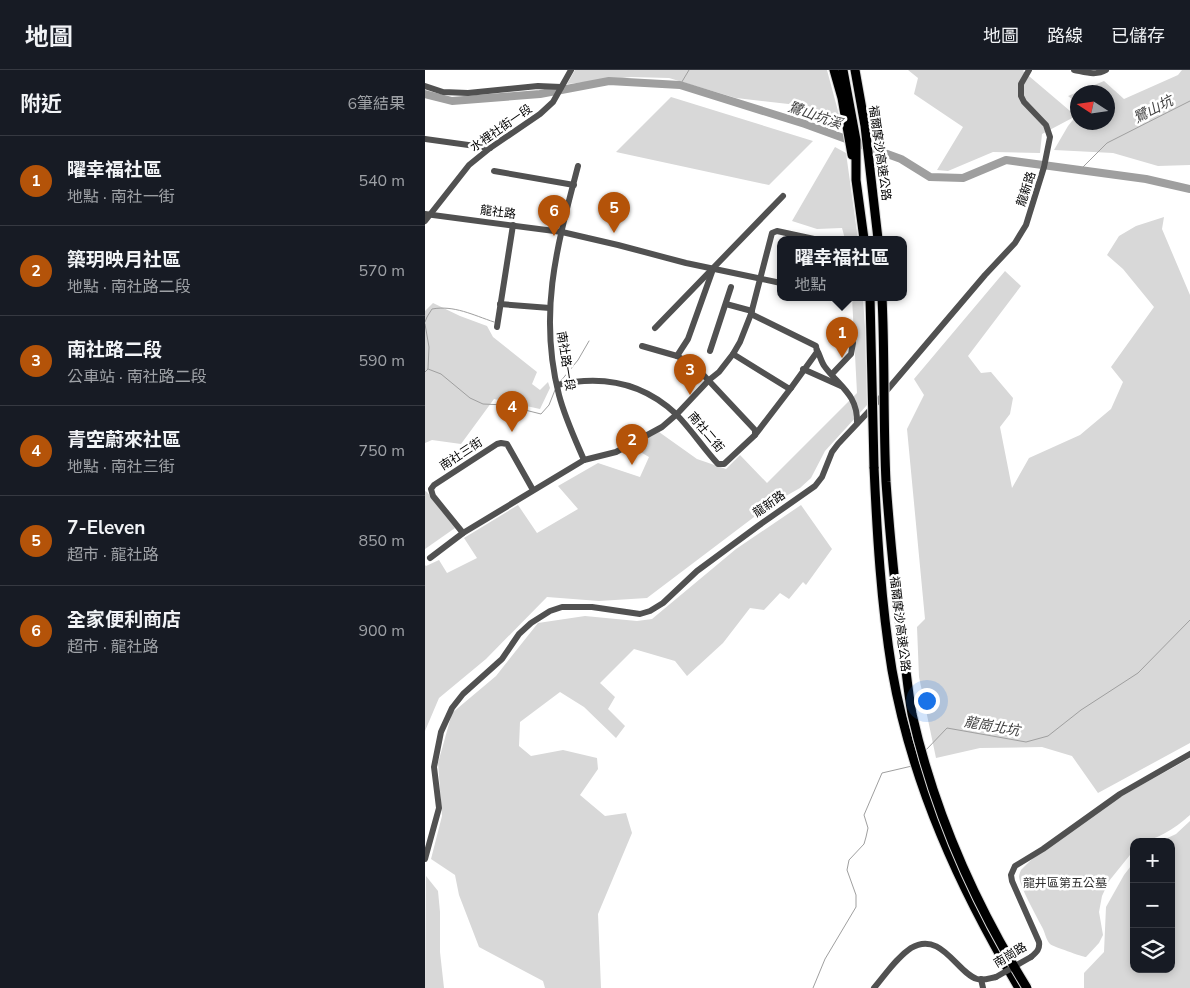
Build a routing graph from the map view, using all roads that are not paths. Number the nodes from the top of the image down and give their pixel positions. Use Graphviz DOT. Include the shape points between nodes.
graph roads {
  1 [pos="571,70"];
  2 [pos="834,70"];
  3 [pos="843,70"];
  4 [pos="856,70"];
  5 [pos="1029,70"];
  6 [pos="1074,70"];
  7 [pos="1106,70"];
  8 [pos="425,86"];
  9 [pos="561,87"];
  10 [pos="845,95"];
  11 [pos="425,139"];
  12 [pos="490,148"];
  13 [pos="579,166"];
  14 [pos="494,171"];
  15 [pos="573,185"];
  16 [pos="783,196"];
  17 [pos="427,214"];
  18 [pos="425,221"];
  19 [pos="513,225"];
  20 [pos="561,232"];
  21 [pos="797,236"];
  22 [pos="864,236"];
  23 [pos="878,236"];
  24 [pos="713,268"];
  25 [pos="761,279"];
  26 [pos="777,282"];
  27 [pos="731,287"];
  28 [pos="870,301"];
  29 [pos="881,301"];
  30 [pos="500,304"];
  31 [pos="726,304"];
  32 [pos="550,308"];
  33 [pos="752,313"];
  34 [pos="497,327"];
  35 [pos="655,328"];
  36 [pos="853,343"];
  37 [pos="642,346"];
  38 [pos="817,350"];
  39 [pos="710,351"];
  40 [pos="733,354"];
  41 [pos="677,356"];
  42 [pos="803,369"];
  43 [pos="832,374"];
  44 [pos="709,380"];
  45 [pos="557,385"];
  46 [pos="791,388"];
  47 [pos="845,388"];
  48 [pos="677,414"];
  49 [pos="857,424"];
  50 [pos="755,435"];
  51 [pos="584,460"];
  52 [pos="533,490"];
  53 [pos="463,533"];
  54 [pos="430,558"];
  55 [pos="1190,754"];
  56 [pos="425,859"];
  57 [pos="981,980"];
  58 [pos="874,988"];
  59 [pos="983,988"];
  60 [pos="1019,988"];
  61 [pos="1027,988"];
  1 -- 9 [label="street"];
  2 -- 10 [label="highway"];
  3 -- 10 [label="highway, 福爾摩沙高速公路"];
  4 -- 23 [label="highway, 福爾摩沙高速公路"];
  5 -- 49 [label="street, 龍新路" via="1020,91 1024,102 1049,128 1050,137 1041,180 1026,225 1015,243"];
  6 -- 7 [label="street" via="1090,74"];
  8 -- 9 [label="street" via="443,92 468,93"];
  9 -- 12 [label="street, 水裡社街一段" via="553,102 540,114"];
  10 -- 22 [label="highway, 福爾摩沙高速公路" via="856,140 856,180"];
  11 -- 12 [label="street"];
  12 -- 17 [label="street, 水裡社街一段" via="469,165"];
  13 -- 15 [label="street, 南社路一段"];
  14 -- 15 [label="street"];
  15 -- 20 [label="street, 南社路一段"];
  16 -- 24 [label="street"];
  17 -- 18 [label="street, 水裡社街一段"];
  17 -- 19 [label="street, 龍社路"];
  19 -- 20 [label="street, 龍社路"];
  19 -- 30 [label="street"];
  20 -- 24 [label="street, 龍社路"];
  20 -- 32 [label="street, 南社路一段"];
  21 -- 25 [label="street" via="774,232 770,236"];
  24 -- 25 [label="street, 龍社路"];
  24 -- 35 [label="street"];
  24 -- 41 [label="street" via="688,338"];
  25 -- 26 [label="street, 龍社路"];
  25 -- 33 [label="street"];
  27 -- 31 [label="street"];
  28 -- 60 [label="highway, 福爾摩沙高速公路, bridge" via="878,549 892,669 902,716 924,793 941,834 976,914"];
  29 -- 61 [label="highway, 福爾摩沙高速公路, bridge" via="887,481 896,595 912,713 948,830 974,891"];
  30 -- 32 [label="street"];
  30 -- 34 [label="street"];
  31 -- 33 [label="street"];
  31 -- 39 [label="street"];
  32 -- 45 [label="street, 南社路一段" via="549,338"];
  33 -- 38 [label="street" via="812,344"];
  33 -- 40 [label="street"];
  36 -- 43 [label="street" via="851,354"];
  37 -- 41 [label="street"];
  38 -- 42 [label="street"];
  38 -- 43 [label="street" via="824,366"];
  40 -- 44 [label="street"];
  40 -- 46 [label="street" via="782,386"];
  41 -- 44 [label="street" via="695,366"];
  42 -- 46 [label="street"];
  42 -- 47 [label="street"];
  43 -- 47 [label="street"];
  44 -- 48 [label="street"];
  44 -- 50 [label="street" via="755,430"];
  45 -- 48 [label="street" via="591,380 625,384 652,396"];
  45 -- 51 [label="street, 南社路一段"];
  46 -- 50 [label="street"];
  47 -- 49 [label="street" via="855,406"];
  48 -- 50 [label="street, 南社二街" via="718,464 724,464"];
  48 -- 51 [label="street" via="616,452"];
  49 -- 56 [label="street, 龍新路" via="833,452 815,486 697,571 663,603 639,614 592,607 562,607 537,619 519,634 502,659 463,694 452,708 441,732 435,767 439,808"];
  51 -- 52 [label="street"];
  52 -- 53 [label="street"];
  52 -- 53 [label="street, 南社三街" via="507,444 497,444 431,490"];
  53 -- 54 [label="street"];
  55 -- 57 [label="street, 南崗路, bridge" via="1120,794 1015,866 1011,881 1040,947 1031,957 996,977"];
  57 -- 58 [label="street" via="973,977 941,949 923,944 897,959"];
  57 -- 59 [label="street"];
}
